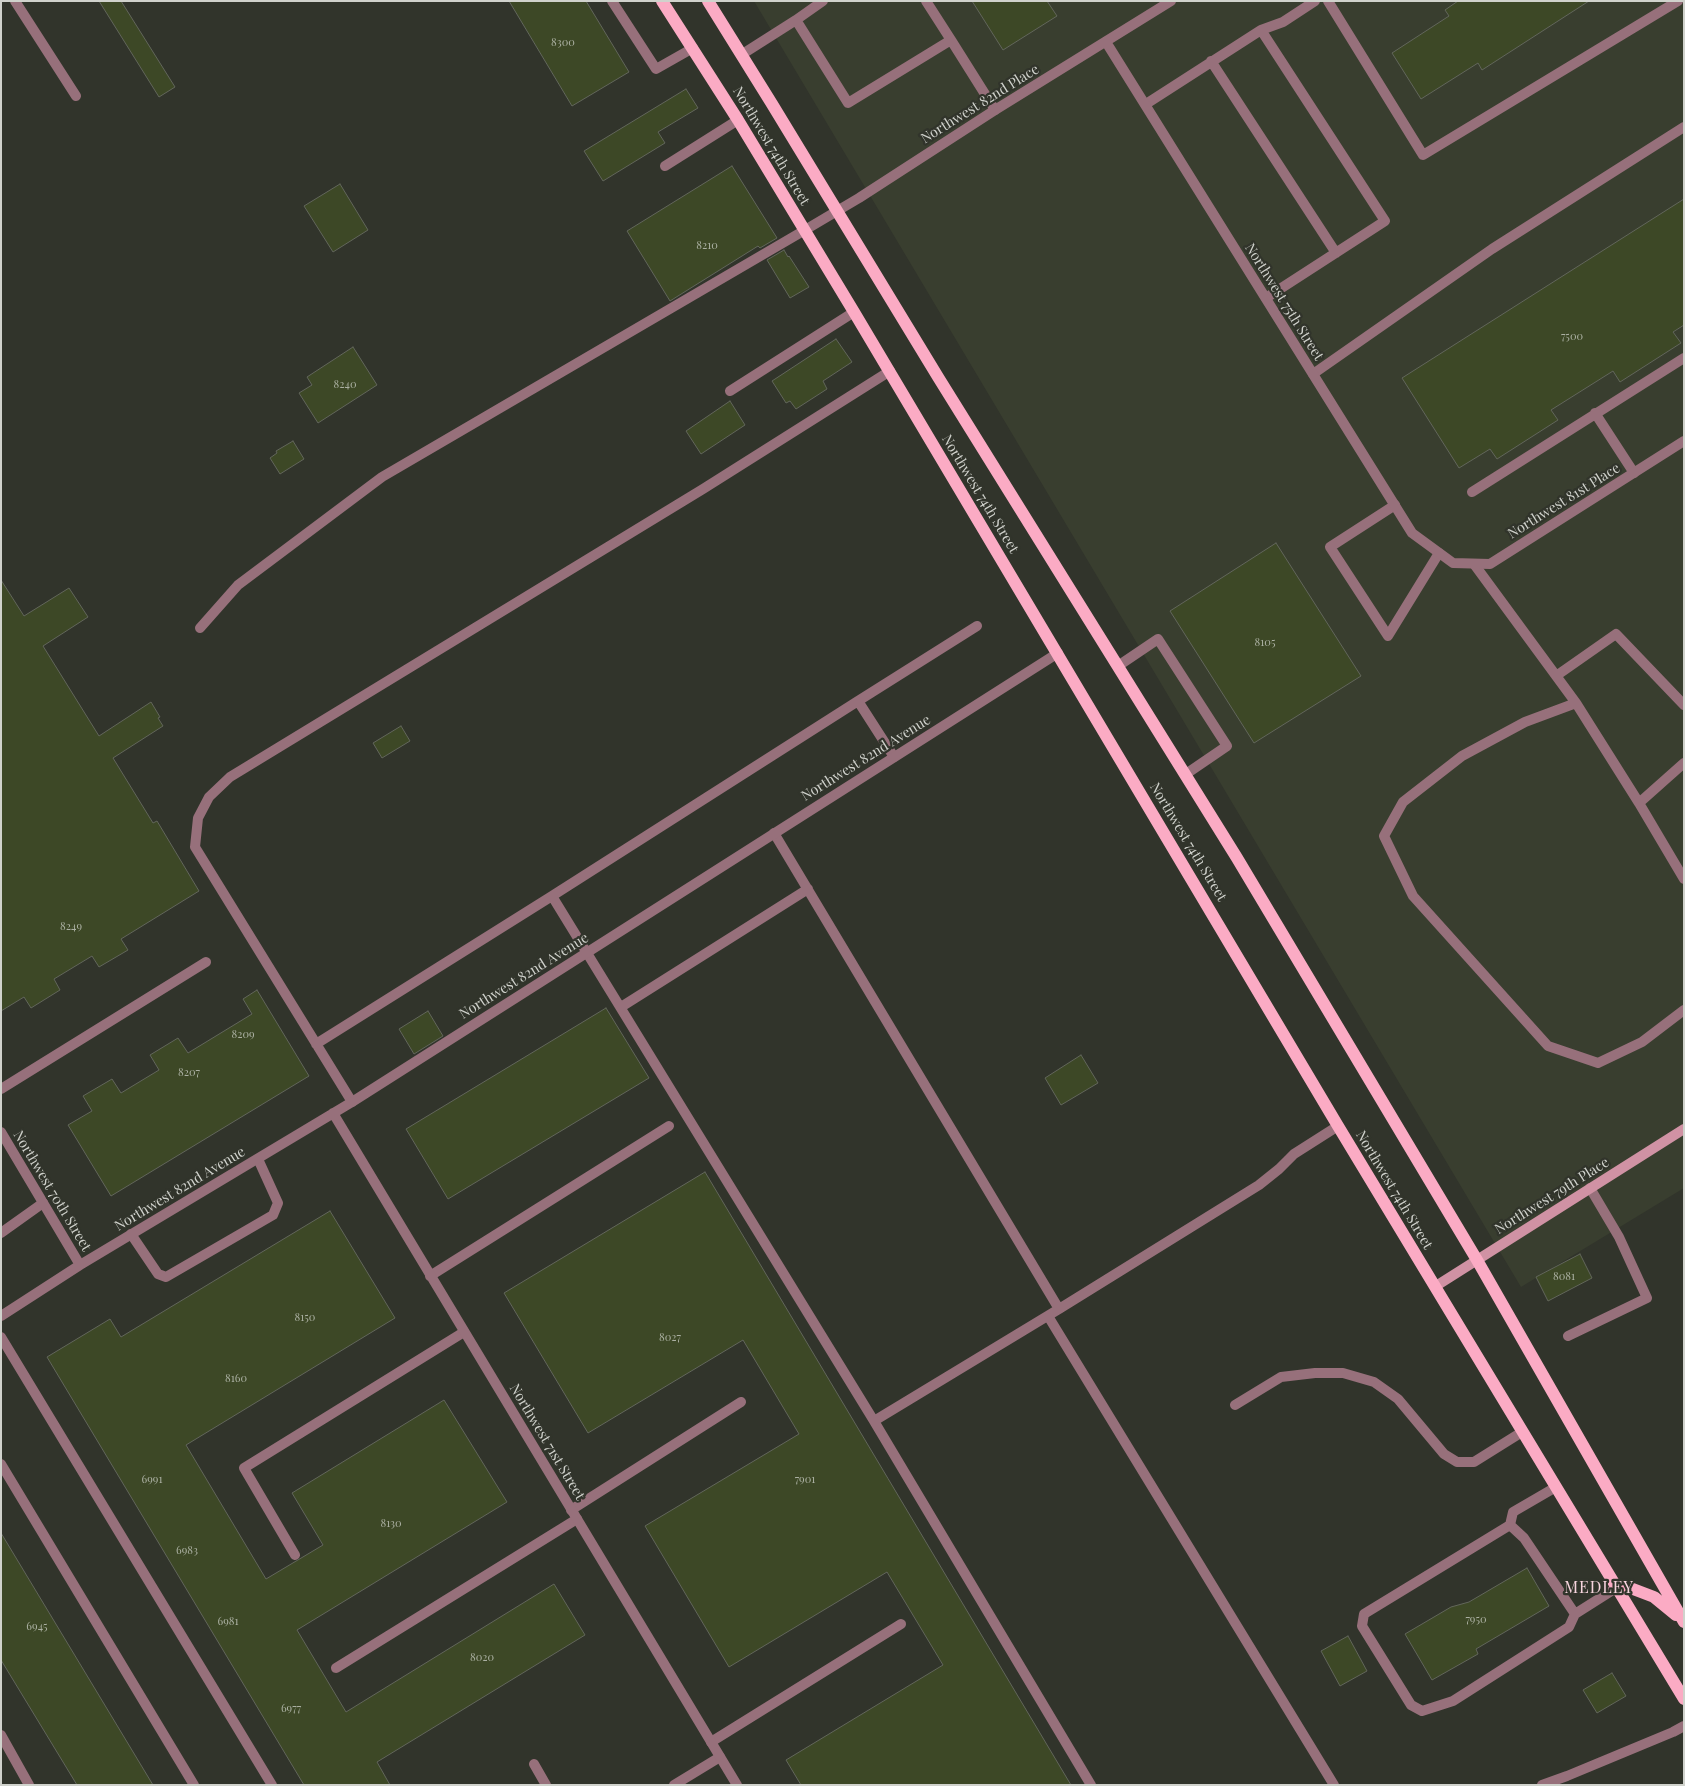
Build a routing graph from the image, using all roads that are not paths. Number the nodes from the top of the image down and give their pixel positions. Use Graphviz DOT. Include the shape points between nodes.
graph roads {
  1 [pos="15,1"];
  2 [pos="612,1"];
  3 [pos="662,1"];
  4 [pos="708,1"];
  5 [pos="823,1"];
  6 [pos="926,1"];
  7 [pos="1170,1"];
  8 [pos="1315,1"];
  9 [pos="1328,1"];
  10 [pos="1678,1"];
  11 [pos="796,20"];
  12 [pos="1261,30"];
  13 [pos="951,40"];
  14 [pos="1106,42"];
  15 [pos="693,48"];
  16 [pos="741,54"];
  17 [pos="1211,61"];
  18 [pos="76,96"];
  19 [pos="1146,104"];
  20 [pos="995,110"];
  21 [pos="738,120"];
  22 [pos="1684,127"];
  23 [pos="665,166"];
  24 [pos="838,211"];
  25 [pos="805,230"];
  26 [pos="1336,253"];
  27 [pos="1266,298"];
  28 [pos="854,312"];
  29 [pos="1684,358"];
  30 [pos="890,371"];
  31 [pos="1313,374"];
  32 [pos="730,391"];
  33 [pos="1595,413"];
  34 [pos="1684,441"];
  35 [pos="1634,473"];
  36 [pos="1472,492"];
  37 [pos="1394,505"];
  38 [pos="1439,553"];
  39 [pos="1453,563"];
  40 [pos="1474,564"];
  41 [pos="977,626"];
  42 [pos="200,628"];
  43 [pos="1058,653"];
  44 [pos="1118,666"];
  45 [pos="1556,676"];
  46 [pos="858,701"];
  47 [pos="1576,703"];
  48 [pos="1684,705"];
  49 [pos="894,757"];
  50 [pos="1684,763"];
  51 [pos="1186,774"];
  52 [pos="1640,803"];
  53 [pos="774,833"];
  54 [pos="1684,878"];
  55 [pos="808,889"];
  56 [pos="552,896"];
  57 [pos="587,952"];
  58 [pos="206,962"];
  59 [pos="621,1006"];
  60 [pos="1684,1010"];
  61 [pos="316,1044"];
  62 [pos="1,1089"];
  63 [pos="352,1102"];
  64 [pos="333,1113"];
  65 [pos="669,1126"];
  66 [pos="1338,1126"];
  67 [pos="1684,1129"];
  68 [pos="1,1132"];
  69 [pos="258,1159"];
  70 [pos="1590,1188"];
  71 [pos="43,1203"];
  72 [pos="1,1233"];
  73 [pos="131,1234"];
  74 [pos="1477,1260"];
  75 [pos="80,1265"];
  76 [pos="430,1276"];
  77 [pos="1436,1286"];
  78 [pos="1059,1309"];
  79 [pos="1,1316"];
  80 [pos="1048,1316"];
  81 [pos="464,1332"];
  82 [pos="1568,1336"];
  83 [pos="1,1338"];
  84 [pos="740,1402"];
  85 [pos="1235,1405"];
  86 [pos="874,1421"];
  87 [pos="1522,1432"];
  88 [pos="1,1464"];
  89 [pos="1556,1486"];
  90 [pos="571,1510"];
  91 [pos="577,1519"];
  92 [pos="1510,1525"];
  93 [pos="295,1555"];
  94 [pos="1616,1588"];
  95 [pos="1575,1614"];
  96 [pos="1684,1622"];
  97 [pos="901,1624"];
  98 [pos="336,1668"];
  99 [pos="1684,1700"];
  100 [pos="1684,1726"];
  101 [pos="1,1735"];
  102 [pos="711,1742"];
  103 [pos="720,1757"];
  104 [pos="534,1764"];
  105 [pos="29,1785"];
  106 [pos="194,1785"];
  107 [pos="272,1785"];
  108 [pos="546,1785"];
  109 [pos="674,1785"];
  110 [pos="737,1785"];
  111 [pos="1091,1785"];
  112 [pos="1334,1785"];
  113 [pos="1542,1785"];
  1 -- 18 [label="street"];
  2 -- 15 [label="street" via="656,69"];
  3 -- 15 [label="main road, Northwest 74th Street"];
  4 -- 16 [label="main road, Northwest 74th Street"];
  5 -- 11 [label="street"];
  6 -- 13 [label="street"];
  7 -- 14 [label="street, Northwest 82nd Place"];
  8 -- 12 [label="street" via="1283,22"];
  9 -- 10 [label="street" via="1424,155"];
  11 -- 13 [label="street" via="848,103"];
  11 -- 16 [label="street"];
  12 -- 17 [label="street"];
  12 -- 26 [label="street" via="1385,222"];
  13 -- 20 [label="street"];
  14 -- 19 [label="street, Northwest 75th Street"];
  14 -- 20 [label="street, Northwest 82nd Place"];
  15 -- 21 [label="main road, Northwest 74th Street"];
  16 -- 24 [label="main road, Northwest 74th Street"];
  17 -- 19 [label="street"];
  17 -- 26 [label="street"];
  19 -- 27 [label="street, Northwest 75th Street"];
  20 -- 24 [label="street, Northwest 82nd Place"];
  21 -- 23 [label="street"];
  21 -- 25 [label="main road, Northwest 74th Street"];
  22 -- 31 [label="street" via="1492,249"];
  24 -- 25 [label="street, Northwest 82nd Place"];
  24 -- 44 [label="main road, Northwest 74th Street"];
  25 -- 28 [label="main road, Northwest 74th Street"];
  25 -- 42 [label="street, Northwest 82nd Place" via="382,477 238,585"];
  26 -- 27 [label="street"];
  27 -- 31 [label="street, Northwest 75th Street"];
  28 -- 30 [label="main road, Northwest 74th Street"];
  28 -- 32 [label="street"];
  29 -- 33 [label="street"];
  30 -- 43 [label="main road, Northwest 74th Street"];
  30 -- 61 [label="street" via="230,777 209,797 198,818 195,847"];
  31 -- 37 [label="street, Northwest 75th Street"];
  33 -- 35 [label="street"];
  33 -- 36 [label="street"];
  34 -- 35 [label="street, Northwest 81st Place"];
  35 -- 40 [label="street, Northwest 81st Place" via="1490,564"];
  37 -- 38 [label="street, Northwest 75th Street" via="1412,533"];
  37 -- 38 [label="street" via="1330,547 1388,636"];
  38 -- 39 [label="street, Northwest 75th Street"];
  39 -- 40 [label="street, Northwest 81st Place"];
  40 -- 45 [label="street"];
  41 -- 46 [label="street"];
  43 -- 49 [label="street, Northwest 82nd Avenue"];
  43 -- 66 [label="main road, Northwest 74th Street"];
  44 -- 51 [label="main road, Northwest 74th Street"];
  44 -- 51 [label="street" via="1158,639 1227,746"];
  45 -- 47 [label="street"];
  45 -- 48 [label="street" via="1616,634"];
  46 -- 49 [label="street"];
  46 -- 56 [label="street"];
  47 -- 52 [label="street"];
  47 -- 60 [label="street" via="1525,722 1462,756 1404,802 1384,836 1413,896 1548,1046 1598,1063 1642,1042"];
  49 -- 53 [label="street, Northwest 82nd Avenue"];
  50 -- 52 [label="street"];
  51 -- 74 [label="main road, Northwest 74th Street"];
  52 -- 54 [label="street"];
  53 -- 55 [label="street"];
  53 -- 57 [label="street, Northwest 82nd Avenue"];
  55 -- 59 [label="street"];
  55 -- 78 [label="street"];
  56 -- 57 [label="street"];
  56 -- 61 [label="street"];
  57 -- 59 [label="street"];
  57 -- 63 [label="street, Northwest 82nd Avenue"];
  58 -- 62 [label="street"];
  59 -- 86 [label="street"];
  61 -- 63 [label="street"];
  63 -- 64 [label="street, Northwest 82nd Avenue"];
  64 -- 69 [label="street, Northwest 82nd Avenue"];
  64 -- 76 [label="street, Northwest 71st Street"];
  65 -- 76 [label="street"];
  66 -- 77 [label="main road, Northwest 74th Street"];
  66 -- 78 [label="street" via="1294,1154 1259,1185"];
  67 -- 70 [label="main road, Northwest 79th Place"];
  68 -- 71 [label="street, Northwest 70th Street"];
  69 -- 73 [label="street, Northwest 82nd Avenue"];
  69 -- 73 [label="street" via="278,1203 273,1215 166,1277 158,1274"];
  70 -- 74 [label="main road, Northwest 79th Place"];
  70 -- 82 [label="street" via="1620,1237 1647,1298"];
  71 -- 72 [label="street"];
  71 -- 75 [label="street, Northwest 70th Street"];
  73 -- 75 [label="street, Northwest 82nd Avenue"];
  74 -- 77 [label="main road, Northwest 79th Place"];
  74 -- 96 [label="main road, Northwest 74th Street"];
  75 -- 79 [label="street, Northwest 82nd Avenue"];
  76 -- 81 [label="street, Northwest 71st Street"];
  77 -- 87 [label="main road, Northwest 74th Street"];
  78 -- 80 [label="street"];
  80 -- 86 [label="street"];
  80 -- 112 [label="street"];
  81 -- 90 [label="street, Northwest 71st Street"];
  81 -- 93 [label="street" via="244,1468"];
  83 -- 107 [label="street"];
  84 -- 90 [label="street"];
  85 -- 87 [label="street" via="1281,1377 1343,1373 1374,1382 1398,1399 1444,1454 1457,1462 1474,1462"];
  86 -- 111 [label="street"];
  87 -- 89 [label="main road, Northwest 74th Street"];
  88 -- 106 [label="street"];
  89 -- 92 [label="street" via="1513,1512"];
  89 -- 94 [label="main road, Northwest 74th Street"];
  90 -- 91 [label="street, Northwest 71st Street"];
  91 -- 98 [label="street"];
  91 -- 102 [label="street, Northwest 71st Street"];
  92 -- 95 [label="street" via="1524,1538"];
  92 -- 95 [label="street" via="1364,1614 1362,1626 1411,1705 1422,1711 1453,1701 1569,1626"];
  94 -- 95 [label="street"];
  94 -- 96 [label="main road" via="1633,1589 1654,1597"];
  94 -- 99 [label="main road, Northwest 74th Street"];
  97 -- 102 [label="street"];
  100 -- 113 [label="street"];
  101 -- 105 [label="street"];
  102 -- 103 [label="street, Northwest 71st Street"];
  103 -- 109 [label="street"];
  103 -- 110 [label="street, Northwest 71st Street"];
  104 -- 108 [label="street"];
}
